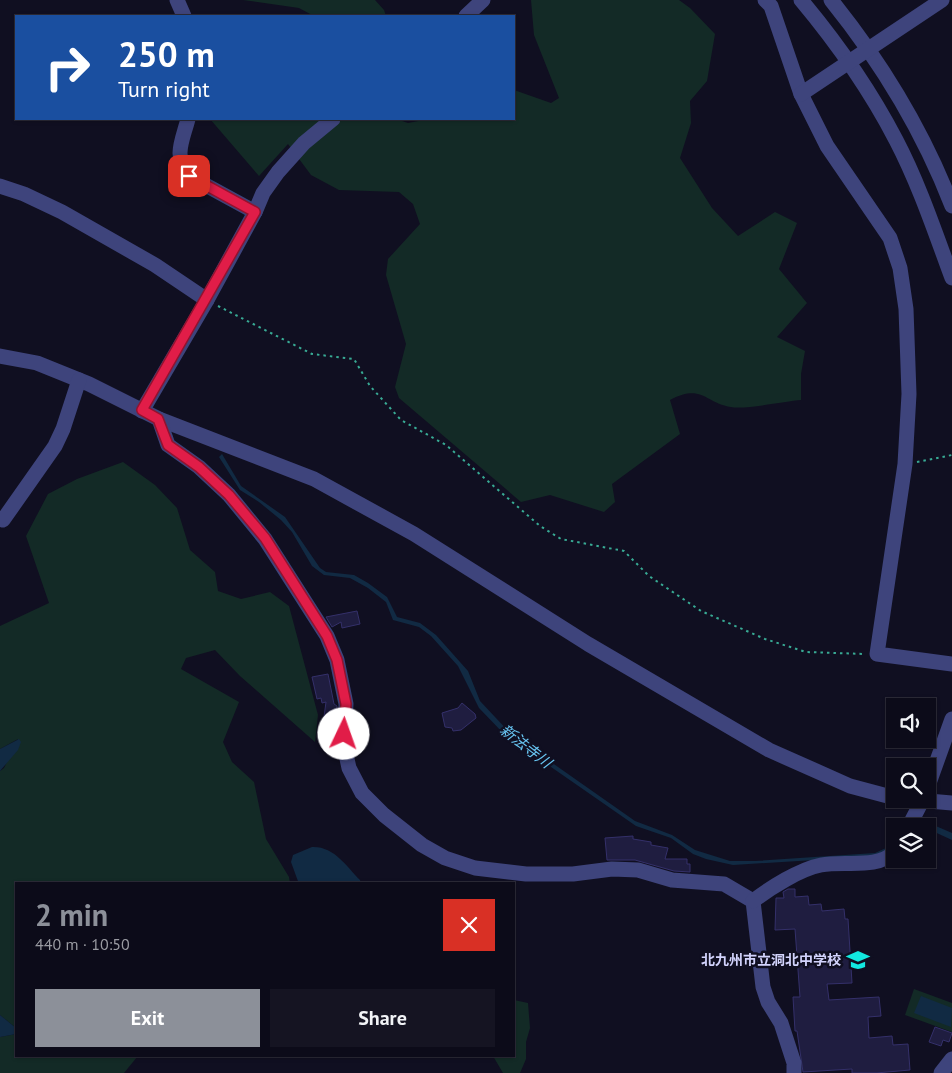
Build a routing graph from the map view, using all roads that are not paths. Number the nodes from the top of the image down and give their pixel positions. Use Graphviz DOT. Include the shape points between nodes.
graph roads {
  1 [pos="177,0"];
  2 [pos="483,0"];
  3 [pos="765,0"];
  4 [pos="801,0"];
  5 [pos="831,0"];
  6 [pos="942,0"];
  7 [pos="184,15"];
  8 [pos="467,15"];
  9 [pos="870,49"];
  10 [pos="849,63"];
  11 [pos="801,94"];
  12 [pos="188,120"];
  13 [pos="331,120"];
  14 [pos="0,186"];
  15 [pos="952,206"];
  16 [pos="255,212"];
  17 [pos="952,278"];
  18 [pos="207,300"];
  19 [pos="0,356"];
  20 [pos="79,380"];
  21 [pos="142,410"];
  22 [pos="158,419"];
  23 [pos="3,520"];
  24 [pos="952,664"];
  25 [pos="952,719"];
  26 [pos="936,762"];
  27 [pos="886,796"];
  28 [pos="936,798"];
  29 [pos="952,803"];
  30 [pos="886,859"];
  31 [pos="753,901"];
  32 [pos="952,1059"];
  33 [pos="794,1073"];
  34 [pos="941,1073"];
  1 -- 7 [label="street"];
  2 -- 8 [label="street"];
  3 -- 11 [label="street" via="774,12"];
  4 -- 10 [label="street"];
  5 -- 9 [label="street"];
  6 -- 9 [label="street"];
  9 -- 10 [label="street"];
  9 -- 15 [label="street" via="925,145"];
  10 -- 11 [label="street"];
  10 -- 17 [label="street" via="896,140 922,196"];
  11 -- 24 [label="street" via="827,146 890,238 898,258 906,309 909,394 904,464 877,654"];
  12 -- 16 [label="street" via="178,156 183,169 189,176"];
  13 -- 16 [label="street" via="278,172 263,193"];
  14 -- 18 [label="street" via="62,212 155,265"];
  16 -- 18 [label="street"];
  18 -- 21 [label="street"];
  19 -- 20 [label="street" via="37,363"];
  20 -- 21 [label="street"];
  20 -- 23 [label="street" via="64,429 55,446"];
  21 -- 22 [label="street"];
  22 -- 27 [label="street" via="314,479 414,534 588,644 769,750 850,786"];
  22 -- 31 [label="street" via="168,445 199,467 229,495 265,538 327,636 337,660 346,704 344,745 349,768 362,794 422,846 475,868 526,874 638,870 672,880 724,884"];
  25 -- 26 [label="street"];
  28 -- 29 [label="street"];
  30 -- 31 [label="street" via="870,864 820,865"];
  31 -- 33 [label="street" via="763,988 781,1023 794,1062"];
  32 -- 34 [label="street"];
}
